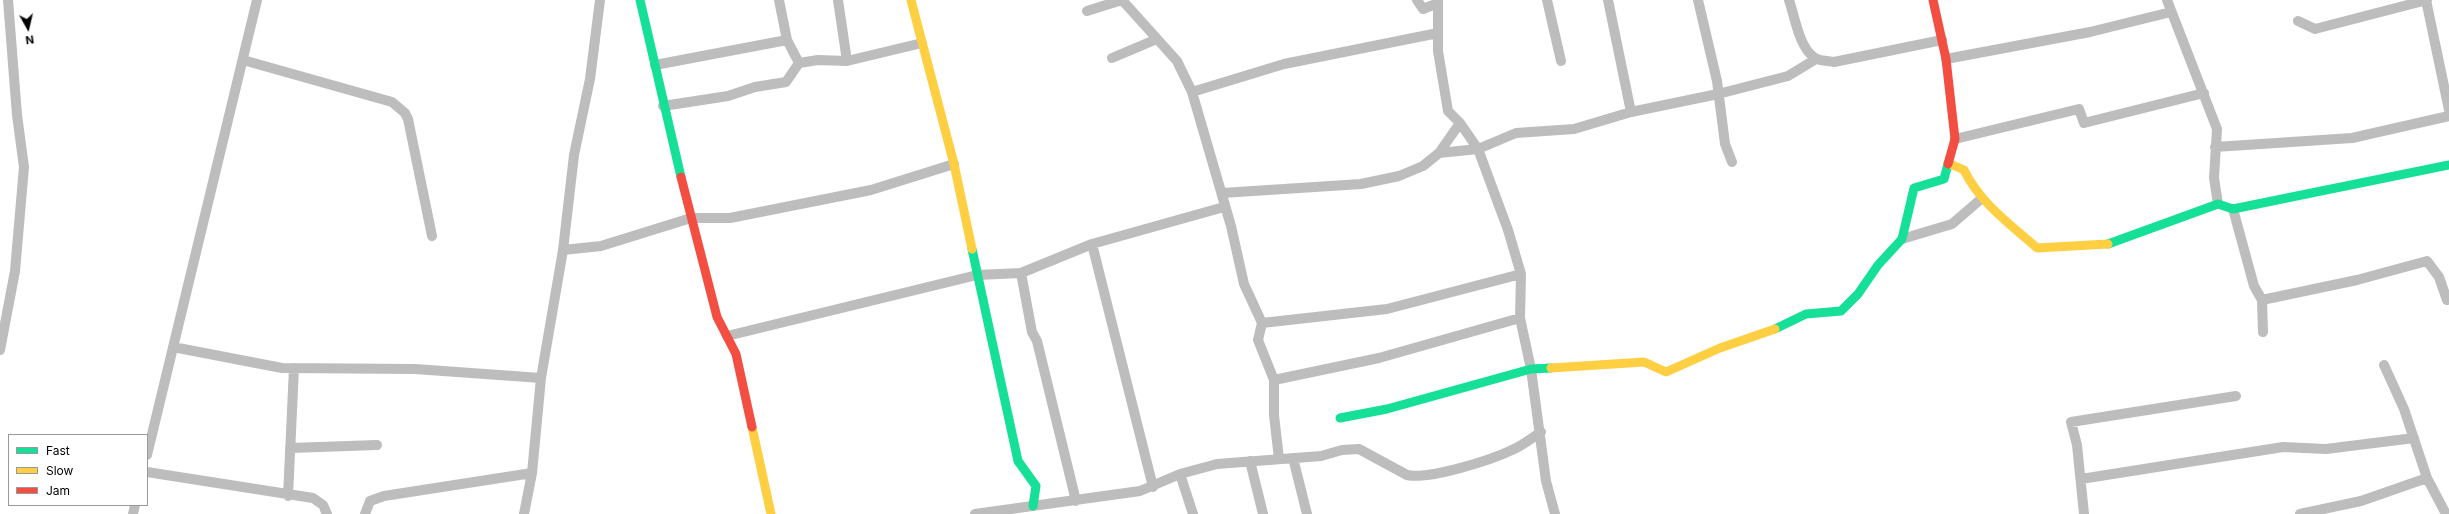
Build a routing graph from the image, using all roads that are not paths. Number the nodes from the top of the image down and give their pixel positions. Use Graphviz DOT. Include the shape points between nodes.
graph roads {
  1 [pos="8,0"];
  2 [pos="257,0"];
  3 [pos="600,0"];
  4 [pos="640,0"];
  5 [pos="779,0"];
  6 [pos="838,0"];
  7 [pos="911,0"];
  8 [pos="1122,0"];
  9 [pos="1417,0"];
  10 [pos="1547,0"];
  11 [pos="1608,0"];
  12 [pos="1698,0"];
  13 [pos="1790,0"];
  14 [pos="1933,0"];
  15 [pos="2167,0"];
  16 [pos="2426,0"];
  17 [pos="1438,2"];
  18 [pos="1087,11"];
  19 [pos="2171,12"];
  20 [pos="2298,21"];
  21 [pos="1438,33"];
  22 [pos="1157,39"];
  23 [pos="787,40"];
  24 [pos="1942,40"];
  25 [pos="922,43"];
  26 [pos="1112,58"];
  27 [pos="1816,59"];
  28 [pos="1946,59"];
  29 [pos="243,60"];
  30 [pos="847,61"];
  31 [pos="1561,61"];
  32 [pos="799,63"];
  33 [pos="655,65"];
  34 [pos="1192,92"];
  35 [pos="2204,93"];
  36 [pos="1718,94"];
  37 [pos="664,106"];
  38 [pos="2449,110"];
  39 [pos="1630,112"];
  40 [pos="2449,116"];
  41 [pos="1460,122"];
  42 [pos="1955,139"];
  43 [pos="2215,147"];
  44 [pos="1478,149"];
  45 [pos="1439,153"];
  46 [pos="1732,162"];
  47 [pos="1948,163"];
  48 [pos="954,164"];
  49 [pos="2449,166"];
  50 [pos="1222,193"];
  51 [pos="1982,199"];
  52 [pos="2218,204"];
  53 [pos="1224,207"];
  54 [pos="2233,209"];
  55 [pos="691,218"];
  56 [pos="432,236"];
  57 [pos="1902,239"];
  58 [pos="1092,244"];
  59 [pos="562,250"];
  60 [pos="1021,273"];
  61 [pos="1521,274"];
  62 [pos="977,275"];
  63 [pos="2262,300"];
  64 [pos="2447,300"];
  65 [pos="1520,318"];
  66 [pos="1262,323"];
  67 [pos="2263,332"];
  68 [pos="727,336"];
  69 [pos="173,347"];
  70 [pos="0,350"];
  71 [pos="2384,365"];
  72 [pos="294,368"];
  73 [pos="1531,369"];
  74 [pos="541,378"];
  75 [pos="1274,380"];
  76 [pos="2236,396"];
  77 [pos="1340,418"];
  78 [pos="1541,432"];
  79 [pos="2414,438"];
  80 [pos="377,445"];
  81 [pos="290,448"];
  82 [pos="148,451"];
  83 [pos="1293,458"];
  84 [pos="1279,459"];
  85 [pos="1250,461"];
  86 [pos="148,472"];
  87 [pos="532,473"];
  88 [pos="1180,474"];
  89 [pos="2427,478"];
  90 [pos="2081,479"];
  91 [pos="1153,487"];
  92 [pos="288,496"];
  93 [pos="1076,501"];
  94 [pos="1032,506"];
  95 [pos="326,514"];
  96 [pos="365,514"];
  97 [pos="524,514"];
  98 [pos="771,514"];
  99 [pos="975,514"];
  100 [pos="1193,514"];
  101 [pos="1263,514"];
  102 [pos="1307,514"];
  103 [pos="1555,514"];
  104 [pos="2084,514"];
  105 [pos="2300,514"];
  106 [pos="2446,514"];
  1 -- 70 [label="street" via="17,115 24,167 15,270"];
  2 -- 29 [label="street"];
  3 -- 59 [label="street" via="590,79 574,155"];
  4 -- 33 [label="street"];
  5 -- 23 [label="street"];
  6 -- 30 [label="street"];
  7 -- 25 [label="street"];
  8 -- 18 [label="street"];
  8 -- 22 [label="street"];
  9 -- 17 [label="street" via="1423,9"];
  10 -- 31 [label="street"];
  11 -- 39 [label="street"];
  12 -- 36 [label="street"];
  13 -- 27 [label="street" via="1802,40"];
  14 -- 24 [label="street"];
  15 -- 19 [label="street"];
  16 -- 20 [label="street" via="2315,29"];
  16 -- 38 [label="street"];
  17 -- 21 [label="street"];
  19 -- 28 [label="street" via="2090,32"];
  19 -- 35 [label="street"];
  21 -- 34 [label="street" via="1284,64"];
  21 -- 41 [label="street" via="1438,51 1448,111"];
  22 -- 26 [label="street"];
  22 -- 34 [label="street" via="1177,61"];
  23 -- 32 [label="street"];
  23 -- 33 [label="street"];
  24 -- 27 [label="street" via="1834,62"];
  24 -- 28 [label="street"];
  25 -- 30 [label="street"];
  25 -- 48 [label="street"];
  27 -- 36 [label="street" via="1788,76"];
  28 -- 42 [label="street"];
  29 -- 56 [label="street" via="378,98 400,108 408,119"];
  29 -- 69 [label="street"];
  30 -- 32 [label="street" via="818,60"];
  32 -- 37 [label="street" via="786,82 755,87 728,96"];
  33 -- 37 [label="street"];
  34 -- 50 [label="street"];
  35 -- 42 [label="street" via="2084,123 2079,110"];
  35 -- 43 [label="street" via="2217,129"];
  36 -- 39 [label="street"];
  36 -- 46 [label="street" via="1725,144"];
  37 -- 55 [label="street"];
  39 -- 44 [label="street" via="1574,129 1516,132"];
  40 -- 43 [label="street" via="2352,138"];
  41 -- 44 [label="street"];
  41 -- 45 [label="street"];
  42 -- 47 [label="street"];
  43 -- 52 [label="street" via="2214,178"];
  44 -- 45 [label="street"];
  44 -- 61 [label="street" via="1508,230"];
  45 -- 50 [label="street" via="1423,166 1399,176 1361,184"];
  47 -- 51 [label="street" via="1964,170 1970,184"];
  47 -- 57 [label="street" via="1944,179 1914,188"];
  48 -- 55 [label="street" via="871,190 730,218"];
  48 -- 62 [label="street"];
  49 -- 54 [label="street"];
  50 -- 53 [label="street"];
  51 -- 52 [label="street" via="2037,248 2106,245"];
  51 -- 57 [label="street" via="1952,224"];
  52 -- 54 [label="street"];
  53 -- 58 [label="street"];
  53 -- 66 [label="street" via="1244,284"];
  54 -- 63 [label="street" via="2254,286"];
  55 -- 59 [label="street" via="601,246"];
  55 -- 68 [label="street" via="717,317"];
  57 -- 73 [label="street" via="1841,311 1806,314 1763,334 1720,348 1666,372 1644,362"];
  58 -- 60 [label="street"];
  58 -- 91 [label="street"];
  59 -- 74 [label="street"];
  60 -- 62 [label="street"];
  60 -- 93 [label="street" via="1032,332 1037,341"];
  61 -- 65 [label="street"];
  61 -- 66 [label="street" via="1387,309"];
  62 -- 68 [label="street"];
  62 -- 94 [label="street" via="1018,461 1036,486"];
  63 -- 64 [label="street" via="2357,280 2427,261 2439,277"];
  63 -- 67 [label="street"];
  65 -- 73 [label="street"];
  65 -- 75 [label="street" via="1379,358"];
  66 -- 75 [label="street" via="1258,340"];
  68 -- 98 [label="street" via="736,354"];
  69 -- 72 [label="street"];
  69 -- 82 [label="street"];
  71 -- 79 [label="street"];
  72 -- 74 [label="street" via="415,369"];
  72 -- 81 [label="street"];
  73 -- 77 [label="street" via="1387,409"];
  73 -- 78 [label="street"];
  74 -- 87 [label="street"];
  75 -- 84 [label="street" via="1274,415"];
  76 -- 90 [label="street" via="2071,422"];
  78 -- 83 [label="street" via="1512,450 1439,473 1416,477 1407,475 1359,449"];
  78 -- 103 [label="street" via="1546,481"];
  79 -- 89 [label="street"];
  79 -- 90 [label="street" via="2326,449 2283,447"];
  80 -- 81 [label="street"];
  81 -- 92 [label="street"];
  83 -- 84 [label="street"];
  83 -- 102 [label="street"];
  84 -- 85 [label="street"];
  85 -- 88 [label="street" via="1217,464"];
  85 -- 101 [label="street"];
  86 -- 92 [label="street" via="252,487"];
  87 -- 96 [label="street" via="384,496 370,502"];
  87 -- 97 [label="street"];
  88 -- 91 [label="street"];
  88 -- 100 [label="street"];
  89 -- 105 [label="street" via="2361,501"];
  89 -- 106 [label="street"];
  90 -- 104 [label="street"];
  91 -- 93 [label="street"];
  92 -- 95 [label="street" via="318,500"];
  93 -- 94 [label="street"];
  94 -- 99 [label="street"];
}
